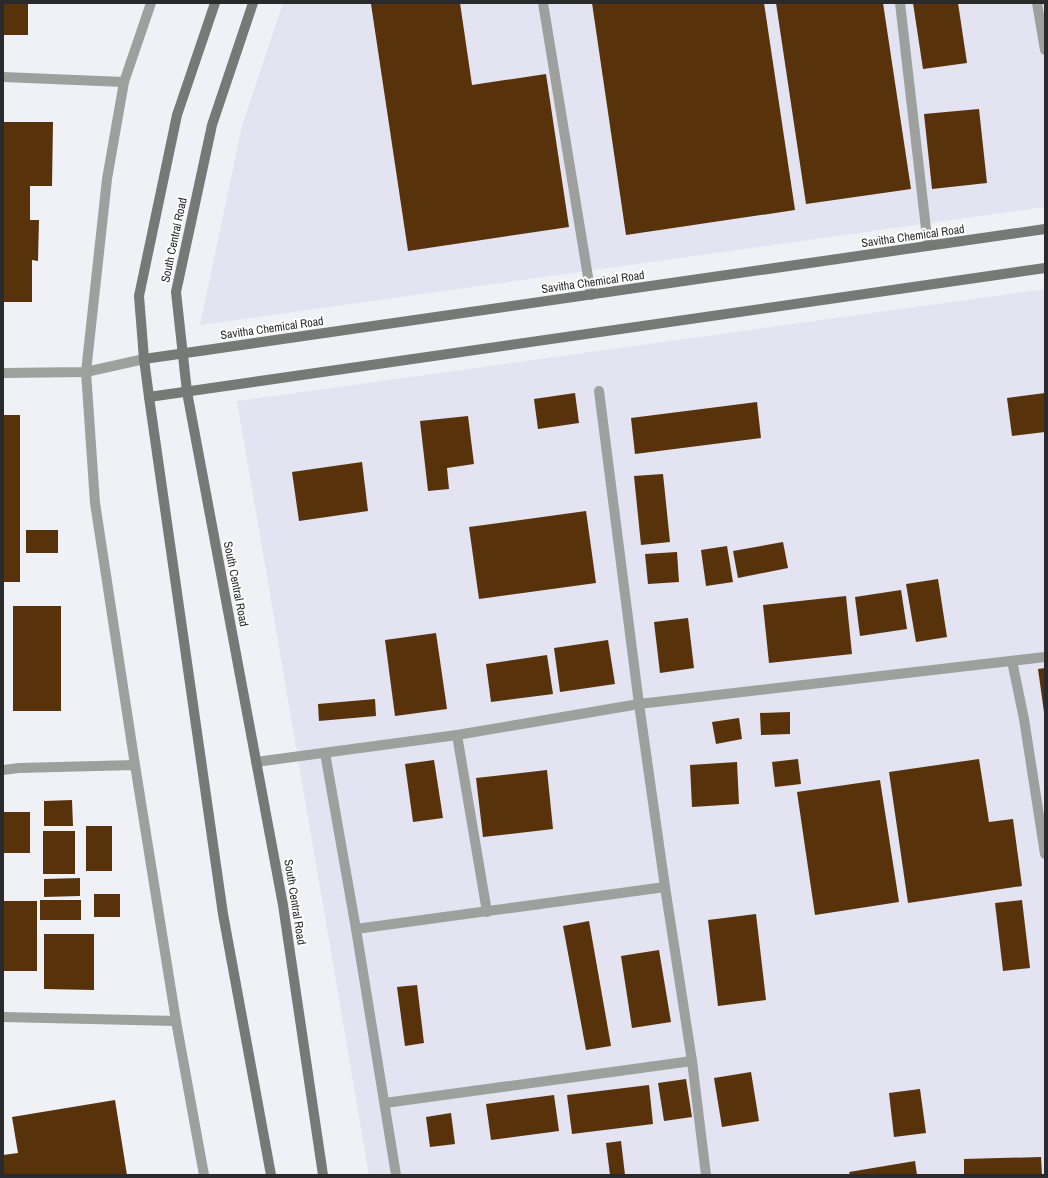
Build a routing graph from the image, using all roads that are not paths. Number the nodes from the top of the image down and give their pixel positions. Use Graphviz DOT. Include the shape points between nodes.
graph roads {
  1 [pos="151,3"];
  2 [pos="215,3"];
  3 [pos="253,3"];
  4 [pos="543,3"];
  5 [pos="900,3"];
  6 [pos="1037,3"];
  7 [pos="1045,50"];
  8 [pos="3,77"];
  9 [pos="124,82"];
  10 [pos="1045,229"];
  11 [pos="928,246"];
  12 [pos="1045,268"];
  13 [pos="591,296"];
  14 [pos="182,354"];
  15 [pos="144,359"];
  16 [pos="86,372"];
  17 [pos="3,373"];
  18 [pos="599,391"];
  19 [pos="187,392"];
  20 [pos="149,397"];
  21 [pos="1045,657"];
  22 [pos="1012,662"];
  23 [pos="639,704"];
  24 [pos="457,735"];
  25 [pos="325,752"];
  26 [pos="256,762"];
  27 [pos="135,765"];
  28 [pos="3,770"];
  29 [pos="1045,854"];
  30 [pos="665,887"];
  31 [pos="487,912"];
  32 [pos="356,929"];
  33 [pos="3,1017"];
  34 [pos="176,1021"];
  35 [pos="692,1061"];
  36 [pos="384,1104"];
  37 [pos="204,1175"];
  38 [pos="270,1175"];
  39 [pos="323,1175"];
  40 [pos="396,1175"];
  41 [pos="706,1175"];
  1 -- 9 [label="street"];
  2 -- 15 [label="main road, South Central Road" via="177,115 141,288"];
  3 -- 14 [label="main road, South Central Road" via="212,125 176,292"];
  4 -- 13 [label="street"];
  5 -- 11 [label="street"];
  6 -- 7 [label="street"];
  8 -- 9 [label="street"];
  9 -- 16 [label="street" via="107,178"];
  10 -- 11 [label="main road, Savitha Chemical Road"];
  11 -- 13 [label="main road, Savitha Chemical Road"];
  12 -- 19 [label="main road"];
  13 -- 14 [label="main road, Savitha Chemical Road"];
  14 -- 15 [label="main road, Savitha Chemical Road"];
  14 -- 19 [label="main road, South Central Road"];
  15 -- 16 [label="street"];
  15 -- 20 [label="main road, South Central Road"];
  16 -- 17 [label="street"];
  16 -- 27 [label="street" via="95,503"];
  18 -- 23 [label="street"];
  19 -- 20 [label="main road"];
  19 -- 26 [label="main road, South Central Road"];
  20 -- 38 [label="main road, South Central Road" via="223,914"];
  21 -- 22 [label="street"];
  22 -- 23 [label="street"];
  22 -- 29 [label="street" via="1024,719"];
  23 -- 24 [label="street"];
  23 -- 30 [label="street"];
  24 -- 25 [label="street"];
  24 -- 31 [label="street"];
  25 -- 26 [label="street"];
  25 -- 32 [label="street"];
  26 -- 39 [label="main road, South Central Road" via="283,905"];
  27 -- 28 [label="street"];
  27 -- 34 [label="street"];
  30 -- 31 [label="street"];
  30 -- 35 [label="street"];
  31 -- 32 [label="street"];
  32 -- 36 [label="street"];
  33 -- 34 [label="street"];
  34 -- 37 [label="street"];
  35 -- 36 [label="street"];
  35 -- 41 [label="street"];
  36 -- 40 [label="street"];
}
